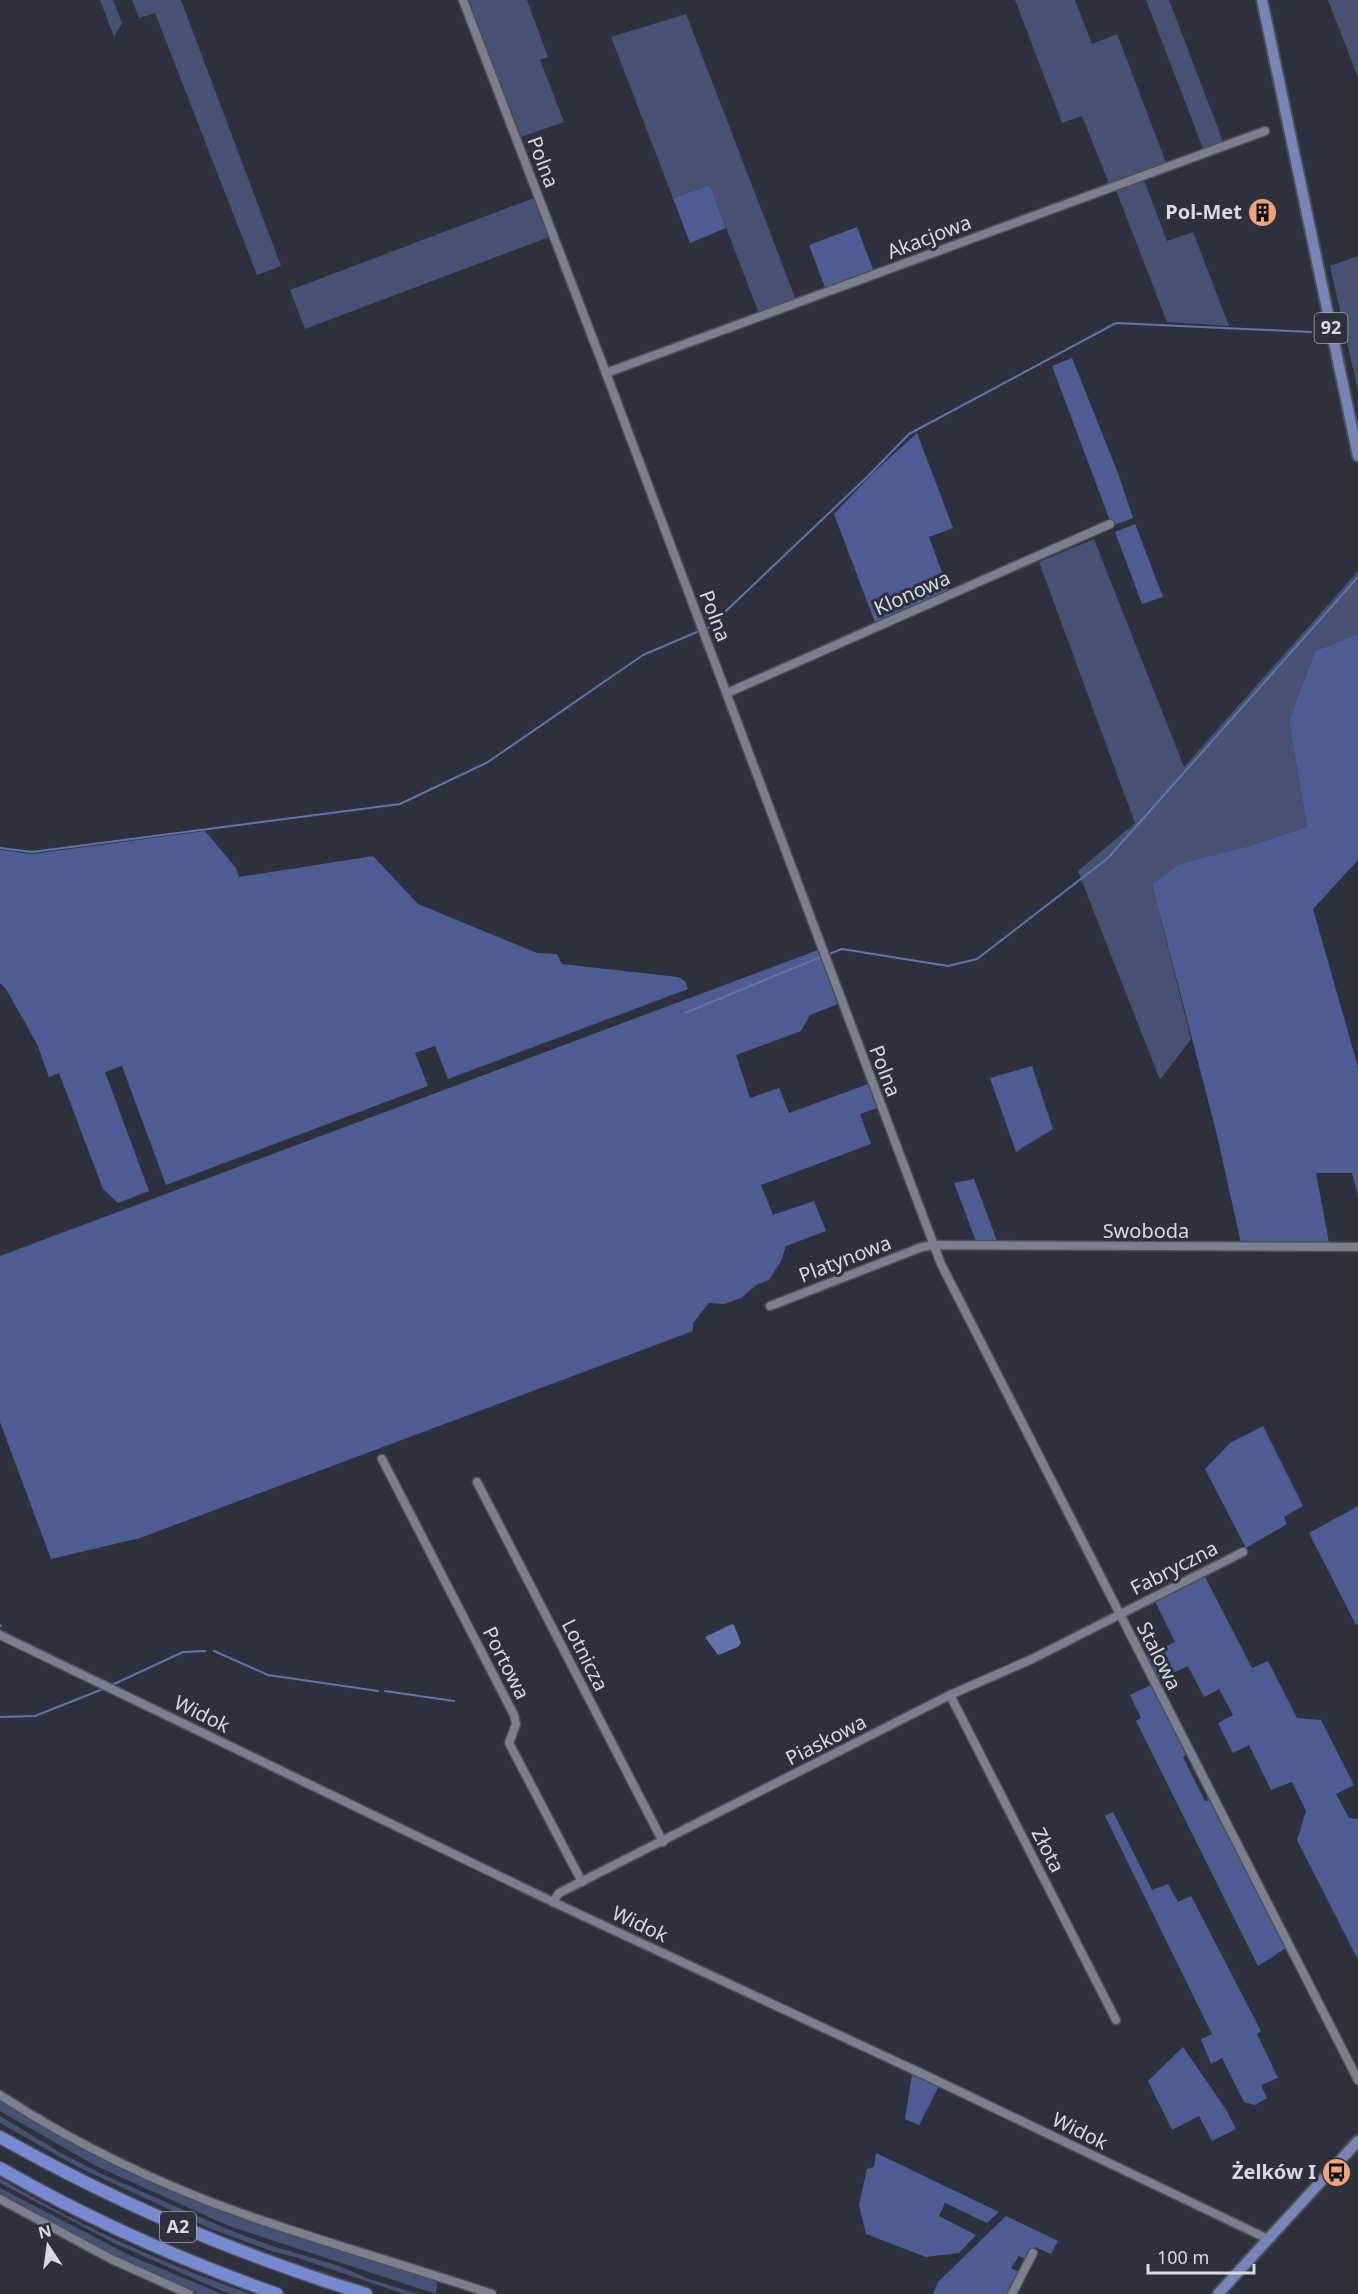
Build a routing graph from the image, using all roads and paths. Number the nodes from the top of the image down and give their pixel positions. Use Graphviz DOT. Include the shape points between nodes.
graph roads {
  1 [pos="463,0"];
  2 [pos="1262,0"];
  3 [pos="1264,131"];
  4 [pos="606,373"];
  5 [pos="1358,456"];
  6 [pos="1110,524"];
  7 [pos="727,693"];
  8 [pos="933,1245"];
  9 [pos="1358,1247"];
  10 [pos="770,1306"];
  11 [pos="382,1459"];
  12 [pos="477,1482"];
  13 [pos="1243,1552"];
  14 [pos="1119,1614"];
  15 [pos="0,1635"];
  16 [pos="950,1695"];
  17 [pos="663,1842"];
  18 [pos="582,1882"];
  19 [pos="553,1902"];
  20 [pos="1116,2020"];
  21 [pos="1358,2080"];
  22 [pos="0,2095"];
  23 [pos="0,2137"];
  24 [pos="1358,2141"];
  25 [pos="0,2168"];
  26 [pos="0,2199"];
  27 [pos="1268,2239"];
  28 [pos="1033,2253"];
  29 [pos="189,2294"];
  30 [pos="277,2294"];
  31 [pos="366,2294"];
  32 [pos="492,2294"];
  33 [pos="1012,2294"];
  34 [pos="1218,2294"];
  1 -- 4 [label="street, Polna"];
  2 -- 5 [label="main road, 92"];
  3 -- 4 [label="street, Akacjowa"];
  4 -- 7 [label="street, Polna"];
  6 -- 7 [label="street, Klonowa"];
  7 -- 8 [label="street, Polna"];
  8 -- 9 [label="street, Swoboda"];
  8 -- 10 [label="street, Platynowa"];
  8 -- 14 [label="street, Stalowa"];
  11 -- 18 [label="street, Portowa" via="514,1715 516,1724 509,1743"];
  12 -- 17 [label="street, Lotnicza"];
  13 -- 14 [label="street, Fabryczna"];
  14 -- 16 [label="street, Piaskowa"];
  14 -- 21 [label="street, Stalowa"];
  15 -- 19 [label="street, Widok"];
  16 -- 17 [label="street, Piaskowa"];
  16 -- 20 [label="street, Złota"];
  17 -- 18 [label="street, Piaskowa"];
  18 -- 19 [label="street, Piaskowa" via="559,1893"];
  19 -- 27 [label="street, Widok"];
  22 -- 32 [label="street" via="116,2160 185,2192"];
  23 -- 31 [label="highway, A2" via="64,2173 171,2224"];
  24 -- 27 [label="main road"];
  25 -- 30 [label="highway, A2" via="144,2241"];
  26 -- 29 [label="street" via="111,2259"];
  27 -- 34 [label="main road"];
  28 -- 33 [label="street"];
}
